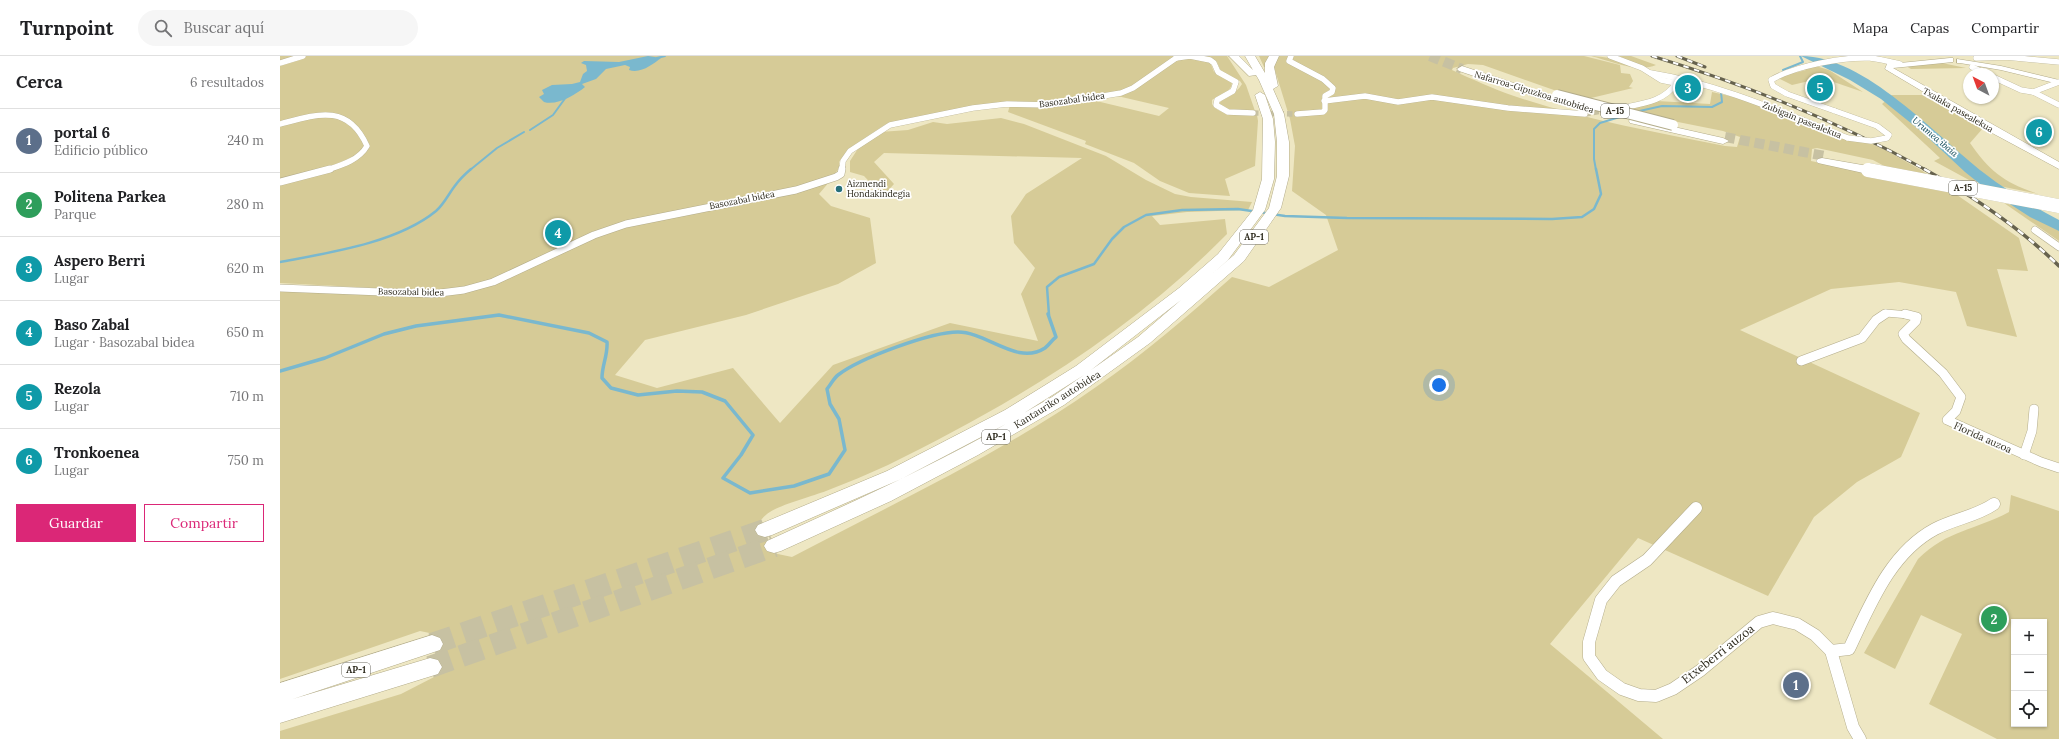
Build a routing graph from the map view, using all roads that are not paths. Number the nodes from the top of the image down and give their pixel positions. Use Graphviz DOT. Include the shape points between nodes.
graph roads {
  1 [pos="303,56"];
  2 [pos="1234,56"];
  3 [pos="1239,56"];
  4 [pos="1250,56"];
  5 [pos="1274,56"];
  6 [pos="1291,56"];
  7 [pos="1610,56"];
  8 [pos="1836,56"];
  9 [pos="1934,56"];
  10 [pos="2004,56"];
  11 [pos="1177,57"];
  12 [pos="1866,57"];
  13 [pos="2017,57"];
  14 [pos="1843,60"];
  15 [pos="1950,60"];
  16 [pos="1975,60"];
  17 [pos="1960,62"];
  18 [pos="2059,62"];
  19 [pos="280,63"];
  20 [pos="1922,63"];
  21 [pos="1896,64"];
  22 [pos="1982,68"];
  23 [pos="2001,68"];
  24 [pos="1651,73"];
  25 [pos="1252,74"];
  26 [pos="1999,80"];
  27 [pos="2059,82"];
  28 [pos="1676,83"];
  29 [pos="1708,89"];
  30 [pos="2033,92"];
  31 [pos="1553,96"];
  32 [pos="1324,101"];
  33 [pos="2059,105"];
  34 [pos="1617,108"];
  35 [pos="1253,113"];
  36 [pos="1279,114"];
  37 [pos="1297,114"];
  38 [pos="1585,114"];
  39 [pos="280,124"];
  40 [pos="1824,159"];
  41 [pos="2059,166"];
  42 [pos="1869,168"];
  43 [pos="280,182"];
  44 [pos="2059,201"];
  45 [pos="2059,206"];
  46 [pos="2035,230"];
  47 [pos="2059,247"];
  48 [pos="280,288"];
  49 [pos="1191,293"];
  50 [pos="1801,361"];
  51 [pos="2034,409"];
  52 [pos="2024,455"];
  53 [pos="2059,468"];
  54 [pos="1994,504"];
  55 [pos="1696,508"];
  56 [pos="764,530"];
  57 [pos="774,546"];
  58 [pos="1831,651"];
  59 [pos="280,693"];
  60 [pos="280,713"];
  61 [pos="1860,739"];
  1 -- 19 [label="street"];
  2 -- 25 [label="highway"];
  3 -- 25 [label="highway, AP-1"];
  4 -- 36 [label="highway, AP-1"];
  5 -- 36 [label="highway" via="1269,68"];
  6 -- 32 [label="street" via="1289,60 1323,79 1333,88 1332,92 1325,96"];
  7 -- 24 [label="street"];
  8 -- 14 [label="street"];
  9 -- 15 [label="main road"];
  9 -- 20 [label="main road" via="1932,60"];
  10 -- 13 [label="street"];
  11 -- 35 [label="street" via="1190,56 1210,60 1218,72 1236,82 1234,91 1217,100 1216,105 1230,112"];
  11 -- 48 [label="street, Basozabal bidea" via="1133,88 1121,93 1049,105 1007,104 974,108 890,125 850,151 841,174 836,177 796,190 626,224 594,235 478,287 432,294"];
  12 -- 14 [label="street"];
  12 -- 21 [label="street"];
  12 -- 21 [label="street"];
  13 -- 16 [label="street"];
  13 -- 18 [label="street"];
  14 -- 24 [label="street, Zubigain pasealekua, bridge" via="1776,77 1771,80 1772,84 1786,94 1877,126 1889,135 1887,138 1876,141 1848,138 1746,98 1675,77"];
  15 -- 17 [label="main road"];
  15 -- 20 [label="main road"];
  16 -- 17 [label="main road"];
  16 -- 22 [label="street"];
  16 -- 23 [label="main road"];
  17 -- 23 [label="main road"];
  20 -- 21 [label="main road"];
  21 -- 41 [label="main road, Txalaka pasealekua" via="1889,69 1892,72"];
  23 -- 27 [label="main road"];
  24 -- 28 [label="street" via="1661,80"];
  25 -- 49 [label="highway, AP-1" via="1268,119 1268,179 1259,210"];
  26 -- 30 [label="street" via="2021,90"];
  27 -- 30 [label="street"];
  28 -- 29 [label="street"];
  28 -- 34 [label="street" via="1674,90 1663,97"];
  30 -- 33 [label="street"];
  31 -- 31 [label="highway, Nafarroa-Gipuzkoa autobidea / A-15" via="1541,90 1469,67"];
  31 -- 31 [label="highway, Nafarroa-Gipuzkoa autobidea / A-15, bridge" via="1634,121 1724,139 1673,126"];
  32 -- 37 [label="street" via="1323,112"];
  32 -- 38 [label="street" via="1364,96 1398,102 1440,98 1508,108"];
  36 -- 49 [label="highway, AP-1" via="1284,176 1275,208 1239,258"];
  39 -- 43 [label="street" via="317,117 343,118 358,130 367,146 364,153 346,163"];
  40 -- 42 [label="highway, A-15"];
  42 -- 44 [label="highway, A-15"];
  42 -- 45 [label="highway, A-15, bridge"];
  46 -- 47 [label="street"];
  49 -- 56 [label="highway, Kantauriko autobidea / AP-1" via="1082,369 1011,414 894,475"];
  49 -- 57 [label="highway, Kantauriko autobidea / AP-1" via="1144,340 1058,401 972,451 884,496"];
  50 -- 52 [label="street, Florida auzoa" via="1862,338 1876,320 1886,313 1911,314 1917,317 1903,334 1906,339 1943,373 1961,397 1956,411 1947,420"];
  51 -- 52 [label="street, Florida auzoa" via="2032,431"];
  52 -- 53 [label="street, Florida auzoa"];
  54 -- 58 [label="street" via="1932,531 1910,546 1894,564 1849,649"];
  55 -- 58 [label="street, Etxeberri auzoa" via="1647,560 1616,581 1601,600 1589,642 1589,657 1602,675 1622,689 1639,695 1656,696 1673,689 1700,670 1759,622 1773,618 1797,624 1815,635"];
  58 -- 61 [label="street, Etxeberri auzoa" via="1853,727"];
  59 -- 60 [label="highway, AP-1" via="431,656"];
}
